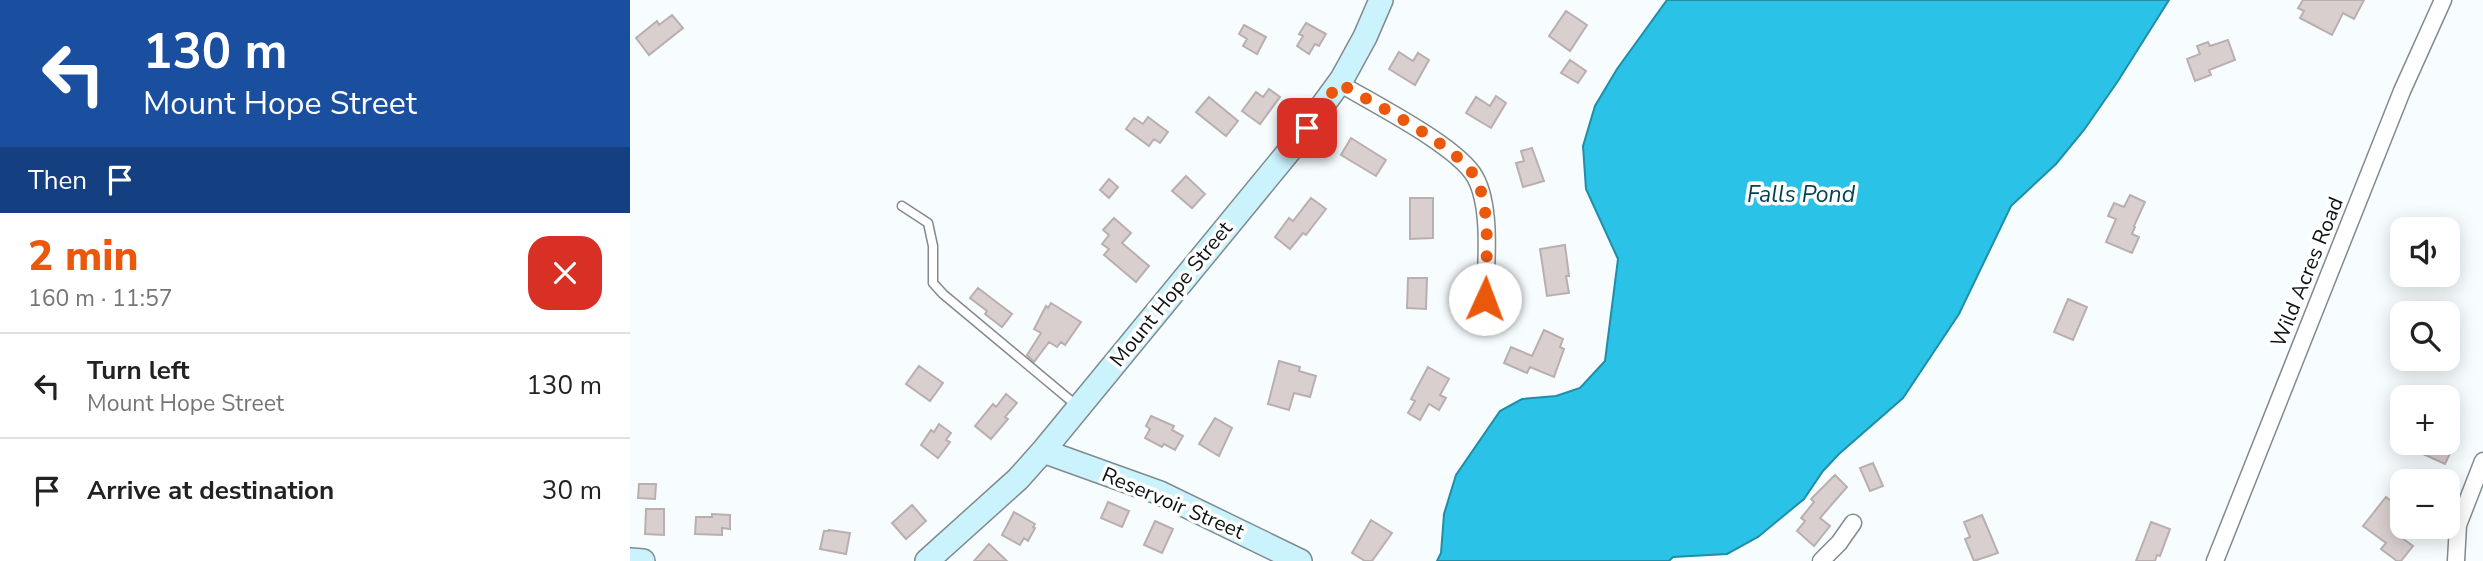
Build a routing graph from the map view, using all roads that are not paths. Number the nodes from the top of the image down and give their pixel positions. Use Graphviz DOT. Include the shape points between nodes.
graph roads {
  1 [pos="1381,0"];
  2 [pos="2444,0"];
  3 [pos="1339,83"];
  4 [pos="902,205"];
  5 [pos="1485,299"];
  6 [pos="1079,407"];
  7 [pos="1043,451"];
  8 [pos="2483,461"];
  9 [pos="1853,523"];
  10 [pos="630,560"];
  11 [pos="643,561"];
  12 [pos="927,561"];
  13 [pos="1300,561"];
  14 [pos="1821,561"];
  15 [pos="2215,561"];
  16 [pos="2456,561"];
  1 -- 3 [label="street, Mount Hope Street"];
  2 -- 15 [label="street, Wild Acres Road" via="2397,103"];
  3 -- 5 [label="street" via="1460,158 1475,177 1483,203"];
  3 -- 6 [label="street, Mount Hope Street" via="1290,150"];
  4 -- 6 [label="lane" via="928,223 933,283"];
  6 -- 7 [label="street, Mount Hope Street"];
  7 -- 12 [label="street, Mount Hope Street"];
  7 -- 13 [label="street, Reservoir Street" via="1160,493"];
  8 -- 16 [label="street" via="2458,525"];
  9 -- 14 [label="street"];
  10 -- 11 [label="street"];
}
